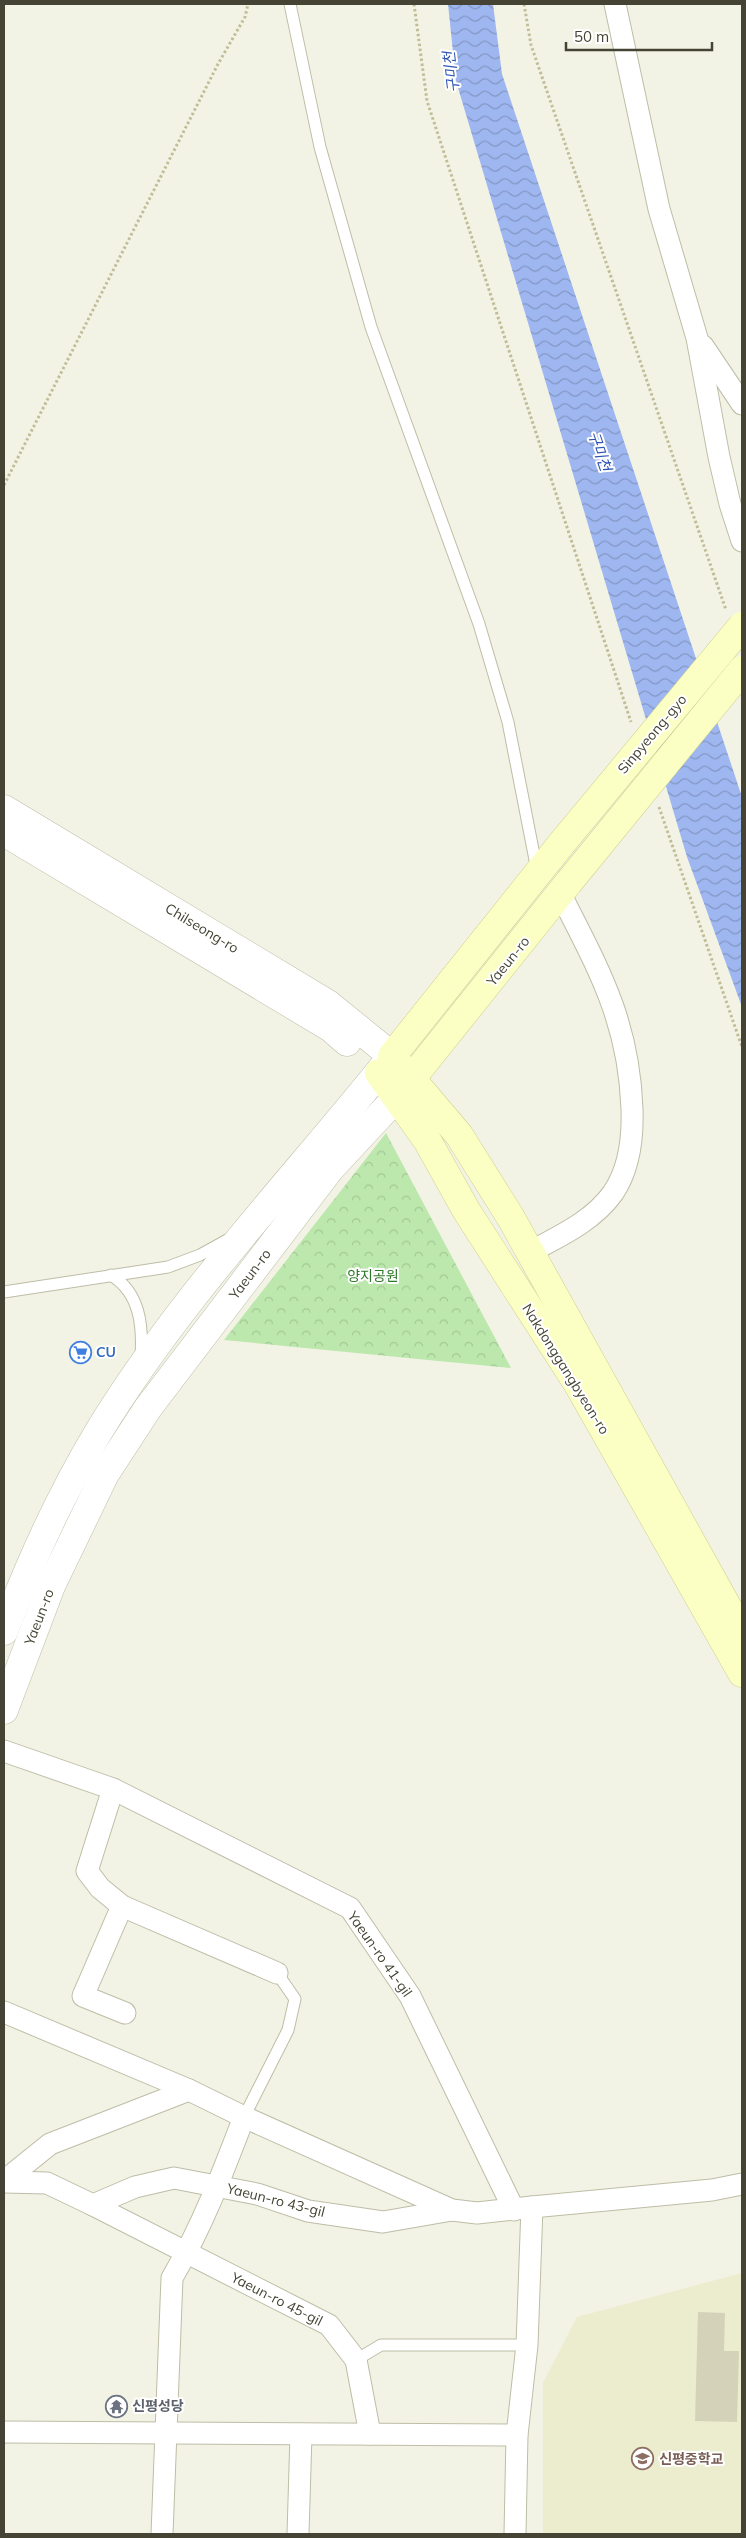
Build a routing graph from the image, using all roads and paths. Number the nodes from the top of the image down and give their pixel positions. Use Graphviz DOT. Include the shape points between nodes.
graph roads {
  1 [pos="248,4"];
  2 [pos="290,4"];
  3 [pos="414,4"];
  4 [pos="524,4"];
  5 [pos="615,4"];
  6 [pos="697,338"];
  7 [pos="742,404"];
  8 [pos="4,485"];
  9 [pos="742,541"];
  10 [pos="736,623"];
  11 [pos="742,670"];
  12 [pos="634,730"];
  13 [pos="659,806"];
  14 [pos="4,809"];
  15 [pos="4,832"];
  16 [pos="562,843"];
  17 [pos="537,874"];
  18 [pos="565,889"];
  19 [pos="742,1047"];
  20 [pos="385,1065"];
  21 [pos="396,1098"];
  22 [pos="247,1229"];
  23 [pos="530,1252"];
  24 [pos="112,1275"];
  25 [pos="4,1292"];
  26 [pos="140,1370"];
  27 [pos="4,1631"];
  28 [pos="742,1633"];
  29 [pos="742,1673"];
  30 [pos="4,1710"];
  31 [pos="4,1751"];
  32 [pos="113,1789"];
  33 [pos="122,1906"];
  34 [pos="277,1974"];
  35 [pos="4,2012"];
  36 [pos="125,2013"];
  37 [pos="189,2090"];
  38 [pos="244,2117"];
  39 [pos="4,2181"];
  40 [pos="742,2184"];
  41 [pos="217,2186"];
  42 [pos="93,2204"];
  43 [pos="523,2208"];
  44 [pos="452,2210"];
  45 [pos="186,2254"];
  46 [pos="527,2345"];
  47 [pos="356,2360"];
  48 [pos="4,2432"];
  49 [pos="165,2432"];
  50 [pos="301,2434"];
  51 [pos="370,2434"];
  52 [pos="517,2435"];
  53 [pos="162,2534"];
  54 [pos="298,2534"];
  55 [pos="515,2534"];
  1 -- 8 [label="path"];
  2 -- 17 [label="lane" via="320,147 371,327 479,624 508,722"];
  3 -- 12 [label="path" via="427,102"];
  4 -- 10 [label="path" via="531,45"];
  5 -- 6 [label="street" via="659,209"];
  6 -- 7 [label="street"];
  6 -- 9 [label="street" via="719,457"];
  10 -- 16 [label="main road, Sinpyeong-gyo, bridge"];
  11 -- 18 [label="main road, Sinpyeong-gyo, bridge"];
  13 -- 19 [label="path"];
  14 -- 20 [label="street, Chilseong-ro" via="328,1004"];
  15 -- 20 [label="street, Chilseong-ro" via="331,1028"];
  16 -- 17 [label="main road, Yaeun-ro"];
  17 -- 20 [label="main road, Yaeun-ro"];
  18 -- 21 [label="main road, Yaeun-ro"];
  18 -- 23 [label="street" via="621,1027 627,1054 633,1133 628,1159 613,1193 577,1227"];
  20 -- 21 [label="main road, Nakdonggangbyeon-ro"];
  20 -- 22 [label="street, Yaeun-ro"];
  20 -- 23 [label="main road, Nakdonggangbyeon-ro" via="459,1135"];
  21 -- 29 [label="main road, Nakdonggangbyeon-ro" via="427,1140 466,1210 579,1386"];
  21 -- 30 [label="street, Yaeun-ro" via="330,1169 148,1408 104,1474 51,1586"];
  22 -- 24 [label="lane" via="200,1255 168,1267"];
  22 -- 26 [label="street, Yaeun-ro"];
  23 -- 28 [label="main road, Nakdonggangbyeon-ro"];
  24 -- 25 [label="lane"];
  24 -- 26 [label="lane" via="124,1283 142,1322"];
  26 -- 27 [label="street, Yaeun-ro" via="99,1431 58,1506"];
  31 -- 32 [label="street, Yaeun-ro 41-gil"];
  32 -- 33 [label="street" via="87,1871 100,1888"];
  32 -- 43 [label="street, Yaeun-ro 41-gil" via="350,1908 410,1996"];
  33 -- 34 [label="street"];
  33 -- 36 [label="street" via="83,1996"];
  34 -- 38 [label="lane" via="295,1999 288,2030"];
  35 -- 37 [label="street, Yaeun-ro 43-gil"];
  37 -- 38 [label="street, Yaeun-ro 43-gil"];
  37 -- 39 [label="street" via="50,2144"];
  38 -- 41 [label="street, Yaeun-ro 43-gil"];
  38 -- 44 [label="street, Yaeun-ro 43-gil"];
  39 -- 42 [label="street, Yaeun-ro 45-gil" via="47,2184"];
  40 -- 43 [label="street" via="712,2190"];
  41 -- 42 [label="street" via="174,2178"];
  41 -- 44 [label="street, Yaeun-ro 43-gil" via="308,2210 382,2222"];
  41 -- 45 [label="street, Yaeun-ro 43-gil"];
  42 -- 45 [label="street, Yaeun-ro 45-gil"];
  43 -- 44 [label="street, Yaeun-ro 43-gil" via="477,2213"];
  43 -- 46 [label="street"];
  45 -- 47 [label="street, Yaeun-ro 45-gil" via="329,2325"];
  45 -- 49 [label="street" via="172,2278"];
  46 -- 47 [label="lane" via="381,2345"];
  46 -- 52 [label="street"];
  47 -- 51 [label="street, Yaeun-ro 45-gil"];
  48 -- 49 [label="street"];
  49 -- 50 [label="street"];
  49 -- 53 [label="street"];
  50 -- 51 [label="street"];
  50 -- 54 [label="street"];
  51 -- 52 [label="street"];
  52 -- 55 [label="street"];
}
